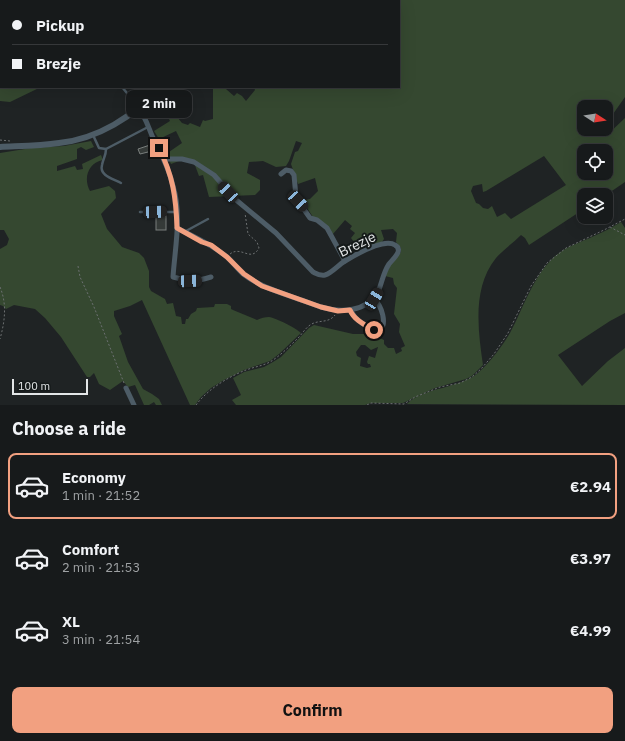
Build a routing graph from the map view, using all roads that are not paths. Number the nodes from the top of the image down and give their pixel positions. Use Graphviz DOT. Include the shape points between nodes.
graph roads {
  1 [pos="123,88"];
  2 [pos="143,88"];
  3 [pos="158,88"];
  4 [pos="131,98"];
  5 [pos="138,108"];
  6 [pos="148,126"];
  7 [pos="93,135"];
  8 [pos="0,147"];
  9 [pos="106,150"];
  10 [pos="164,159"];
  11 [pos="280,174"];
  12 [pos="121,183"];
  13 [pos="140,212"];
  14 [pos="177,212"];
  15 [pos="208,219"];
  16 [pos="177,228"];
  17 [pos="185,232"];
  18 [pos="344,261"];
  19 [pos="211,277"];
  20 [pos="374,299"];
  21 [pos="350,310"];
  22 [pos="126,388"];
  23 [pos="134,405"];
  1 -- 4 [label="lane"];
  2 -- 4 [label="lane"];
  3 -- 5 [label="street"];
  4 -- 5 [label="lane"];
  5 -- 6 [label="street" via="146,118"];
  5 -- 7 [label="street"];
  6 -- 9 [label="lane"];
  6 -- 10 [label="street"];
  7 -- 8 [label="street" via="59,143"];
  7 -- 9 [label="lane" via="99,148"];
  9 -- 12 [label="lane" via="102,172"];
  10 -- 14 [label="street" via="174,186"];
  10 -- 18 [label="street, Brezje" via="194,162 214,175 235,199 276,233 318,275 325,275"];
  11 -- 18 [label="street" via="286,170 294,175 298,201 310,218 327,228"];
  13 -- 14 [label="lane"];
  14 -- 16 [label="street"];
  15 -- 17 [label="lane"];
  16 -- 17 [label="street"];
  16 -- 19 [label="street" via="173,277 190,281"];
  17 -- 21 [label="street" via="211,245 262,286 321,307 338,311"];
  18 -- 20 [label="street, Brezje" via="387,242 397,246 397,254 385,271"];
  20 -- 21 [label="street"];
  20 -- 21 [label="street" via="383,314 383,326 378,331 357,320"];
  22 -- 23 [label="street"];
}
